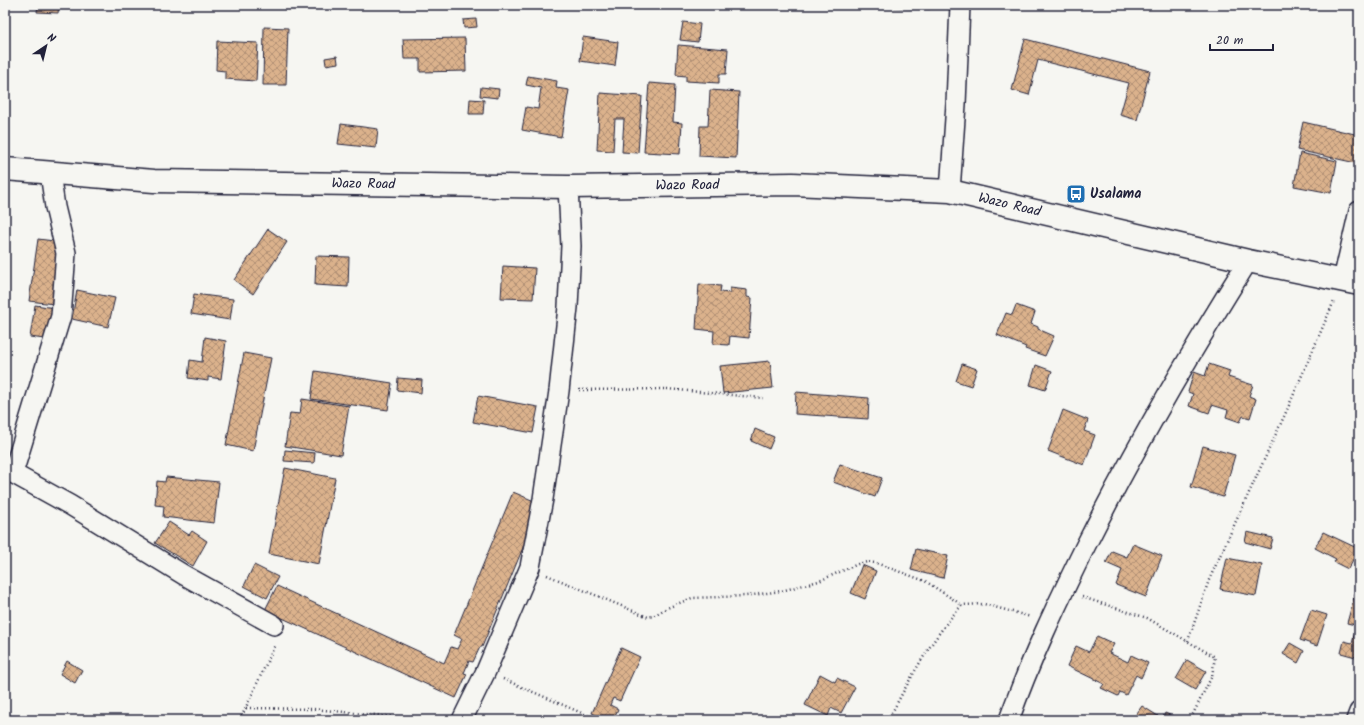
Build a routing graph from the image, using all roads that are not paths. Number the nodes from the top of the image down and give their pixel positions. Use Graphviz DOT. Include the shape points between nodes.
graph roads {
  1 [pos="960,5"];
  2 [pos="5,169"];
  3 [pos="50,173"];
  4 [pos="568,187"];
  5 [pos="950,191"];
  6 [pos="1359,211"];
  7 [pos="1248,261"];
  8 [pos="1351,282"];
  9 [pos="9,471"];
  10 [pos="274,625"];
  11 [pos="1359,712"];
  12 [pos="462,720"];
  13 [pos="1009,720"];
  14 [pos="1356,720"];
  1 -- 5 [label="street"];
  2 -- 3 [label="main road, Wazo Road"];
  3 -- 4 [label="main road, Wazo Road" via="154,181"];
  3 -- 9 [label="street" via="66,253 61,316"];
  4 -- 5 [label="main road, Wazo Road" via="793,184"];
  4 -- 12 [label="street" via="571,246 568,307 559,391 530,568"];
  5 -- 7 [label="main road, Wazo Road"];
  6 -- 8 [label="street"];
  7 -- 8 [label="main road, Wazo Road"];
  7 -- 13 [label="street" via="1141,442 1100,518 1063,591"];
  9 -- 10 [label="street"];
  11 -- 14 [label="street"];
}
